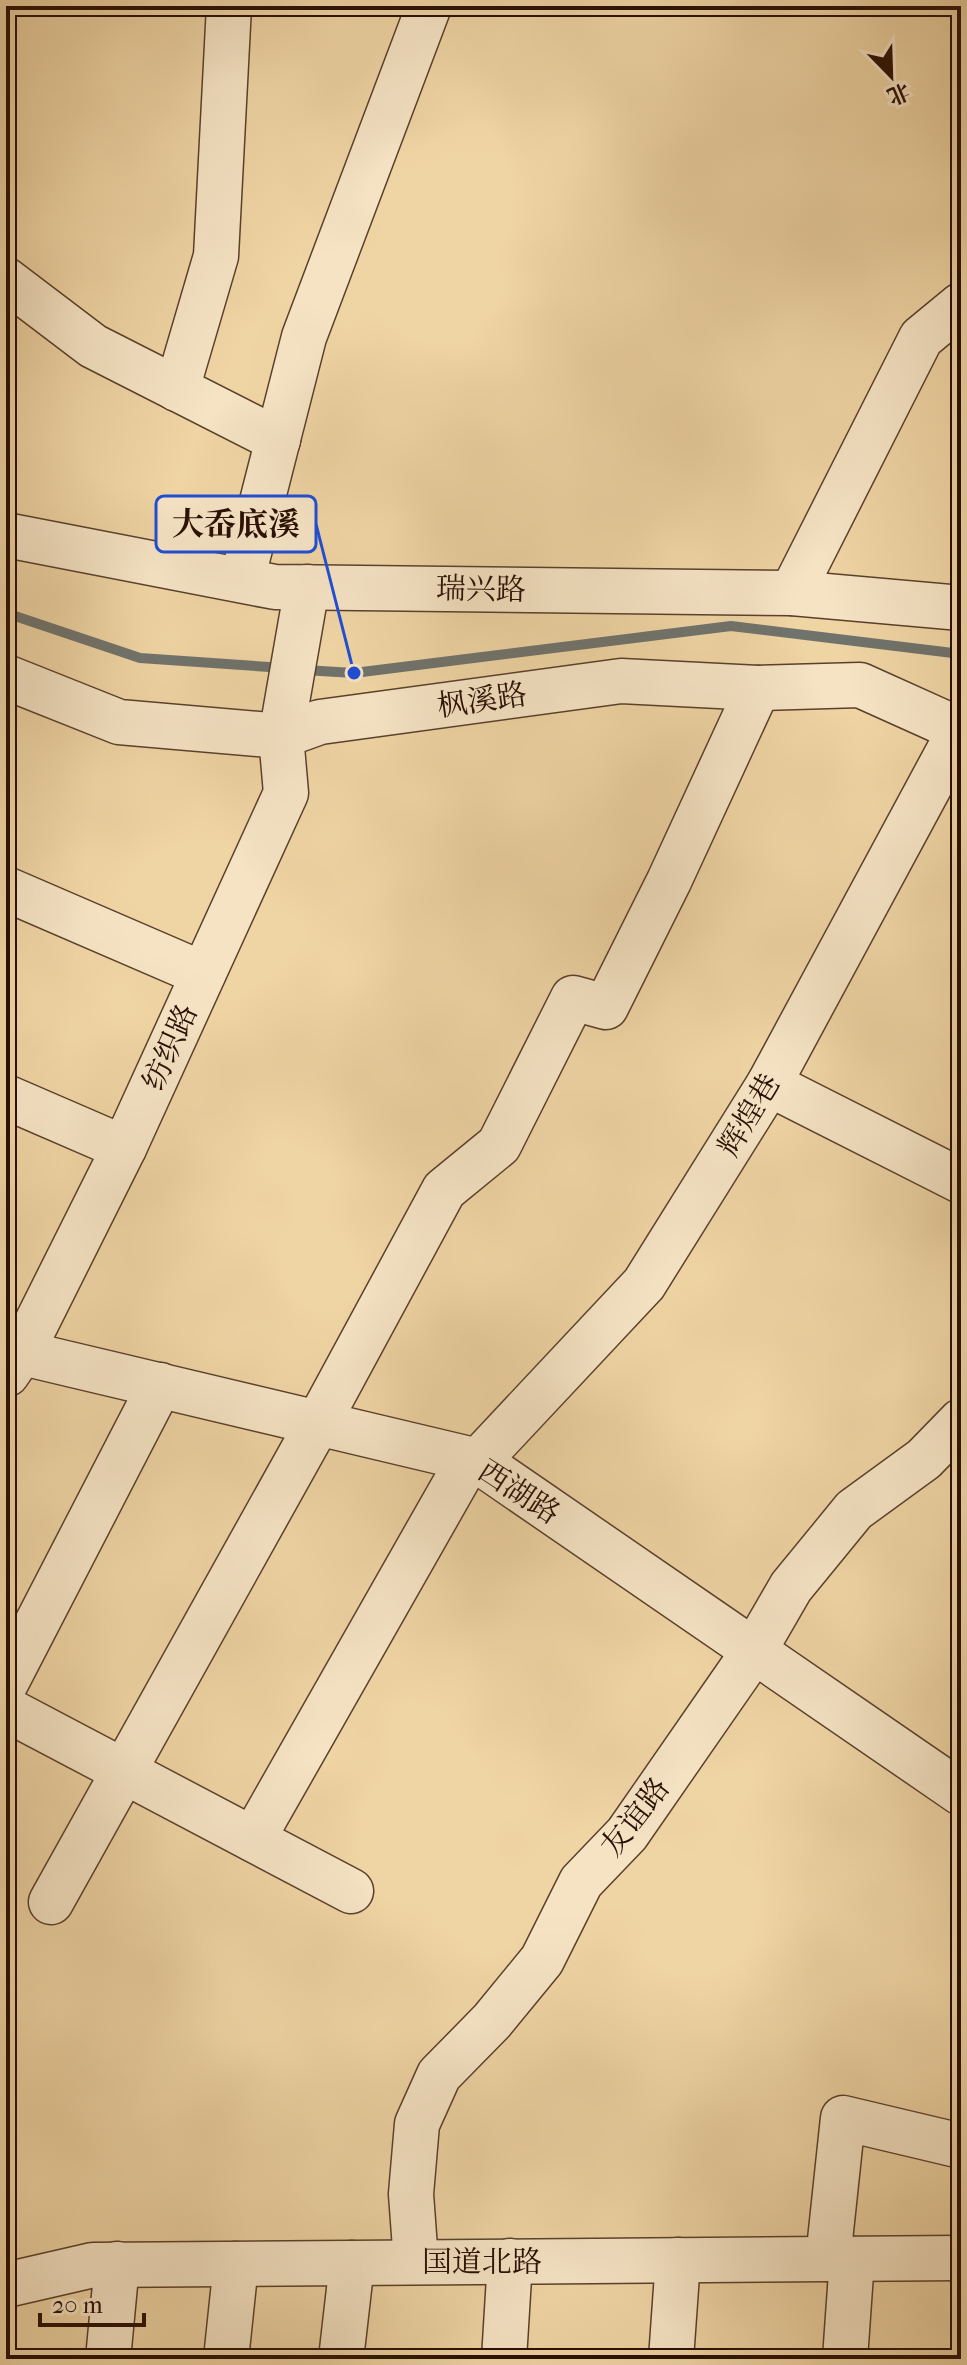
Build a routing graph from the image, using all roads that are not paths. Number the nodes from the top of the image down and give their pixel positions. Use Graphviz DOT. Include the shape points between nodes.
graph roads {
  1 [pos="229,6"];
  2 [pos="429,6"];
  3 [pos="6,280"];
  4 [pos="961,305"];
  5 [pos="177,389"];
  6 [pos="278,440"];
  7 [pos="6,535"];
  8 [pos="242,580"];
  9 [pos="306,591"];
  10 [pos="792,593"];
  11 [pos="961,608"];
  12 [pos="6,677"];
  13 [pos="758,688"];
  14 [pos="960,729"];
  15 [pos="282,735"];
  16 [pos="6,889"];
  17 [pos="203,974"];
  18 [pos="769,1084"];
  19 [pos="6,1097"];
  20 [pos="124,1148"];
  21 [pos="961,1181"];
  22 [pos="11,1359"];
  23 [pos="160,1385"];
  24 [pos="961,1421"];
  25 [pos="318,1423"];
  26 [pos="474,1460"];
  27 [pos="754,1651"];
  28 [pos="6,1683"];
  29 [pos="6,1709"];
  30 [pos="124,1772"];
  31 [pos="961,1793"];
  32 [pos="253,1839"];
  33 [pos="351,1891"];
  34 [pos="51,1902"];
  35 [pos="961,2146"];
  36 [pos="961,2258"];
  37 [pos="840,2259"];
  38 [pos="678,2260"];
  39 [pos="510,2261"];
  40 [pos="416,2262"];
  41 [pos="352,2263"];
  42 [pos="117,2264"];
  43 [pos="236,2264"];
  44 [pos="6,2285"];
  45 [pos="108,2359"];
  46 [pos="226,2359"];
  47 [pos="341,2359"];
  48 [pos="504,2359"];
  49 [pos="671,2359"];
  50 [pos="845,2359"];
  1 -- 5 [label="street" via="216,256"];
  2 -- 6 [label="street" via="304,337"];
  3 -- 5 [label="street" via="93,346"];
  4 -- 10 [label="street" via="921,338"];
  5 -- 6 [label="street"];
  6 -- 8 [label="street"];
  7 -- 8 [label="street, 瑞兴路"];
  8 -- 9 [label="street, 瑞兴路"];
  9 -- 10 [label="street, 瑞兴路"];
  9 -- 15 [label="street, 纺织路"];
  10 -- 11 [label="street, 瑞兴路"];
  12 -- 15 [label="street, 枫溪路" via="119,722"];
  13 -- 14 [label="street, 枫溪路" via="860,685"];
  13 -- 15 [label="street, 枫溪路" via="621,681 320,722"];
  13 -- 25 [label="street" via="606,1007 573,998 499,1145 444,1190"];
  14 -- 18 [label="street, 辉煌巷"];
  15 -- 17 [label="street, 纺织路" via="286,793"];
  16 -- 17 [label="street"];
  17 -- 20 [label="street, 纺织路"];
  18 -- 21 [label="street"];
  18 -- 26 [label="street, 辉煌巷" via="644,1284"];
  19 -- 20 [label="street"];
  20 -- 22 [label="street, 纺织路"];
  22 -- 23 [label="street, 西湖路"];
  23 -- 25 [label="street, 西湖路"];
  23 -- 28 [label="street"];
  24 -- 27 [label="street, 友谊路" via="924,1459 854,1510 791,1587"];
  25 -- 26 [label="street, 西湖路"];
  25 -- 30 [label="street"];
  26 -- 27 [label="street, 西湖路"];
  26 -- 32 [label="street, 辉煌巷"];
  27 -- 31 [label="street, 西湖路"];
  27 -- 40 [label="street, 友谊路" via="627,1834 581,1882 542,1960 439,2075 417,2124 411,2194"];
  29 -- 30 [label="street"];
  30 -- 32 [label="street"];
  30 -- 34 [label="street"];
  32 -- 33 [label="street"];
  35 -- 37 [label="street" via="843,2118"];
  36 -- 37 [label="street, 国道北路"];
  37 -- 38 [label="street, 国道北路"];
  37 -- 50 [label="street"];
  38 -- 39 [label="street, 国道北路"];
  38 -- 49 [label="street"];
  39 -- 40 [label="street, 国道北路"];
  39 -- 48 [label="street"];
  40 -- 41 [label="street, 国道北路"];
  41 -- 43 [label="street, 国道北路"];
  41 -- 47 [label="street"];
  42 -- 43 [label="street, 国道北路"];
  42 -- 44 [label="street, 国道北路"];
  42 -- 45 [label="street"];
  43 -- 46 [label="street"];
}
